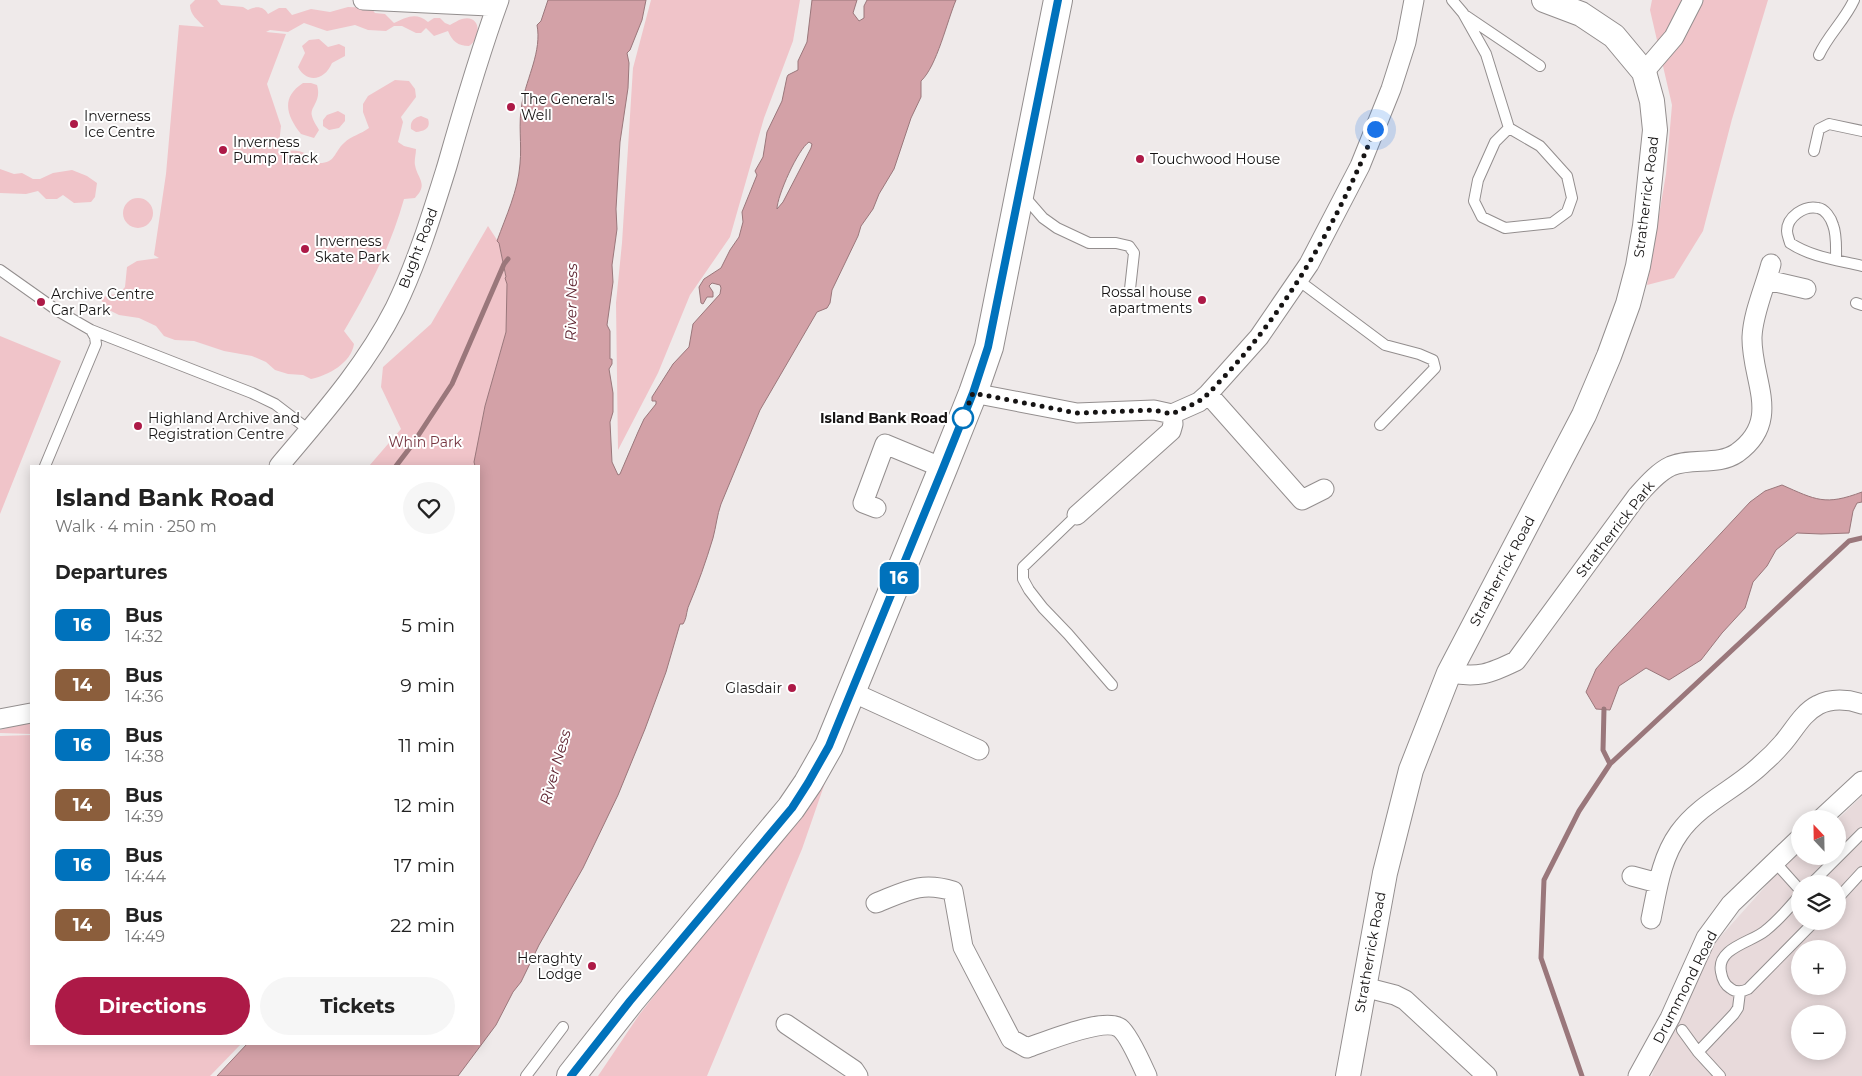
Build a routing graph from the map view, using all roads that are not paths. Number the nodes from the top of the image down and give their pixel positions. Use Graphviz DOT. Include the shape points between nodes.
graph roads {
  1 [pos="363,0"];
  2 [pos="1058,0"];
  3 [pos="1414,0"];
  4 [pos="1452,0"];
  5 [pos="1544,0"];
  6 [pos="1693,0"];
  7 [pos="1854,0"];
  8 [pos="498,4"];
  9 [pos="1463,14"];
  10 [pos="1819,55"];
  11 [pos="1540,66"];
  12 [pos="1644,72"];
  13 [pos="1509,128"];
  14 [pos="1862,131"];
  15 [pos="1814,151"];
  16 [pos="1020,192"];
  17 [pos="1836,260"];
  18 [pos="1862,266"];
  19 [pos="0,270"];
  20 [pos="1298,280"];
  21 [pos="1130,289"];
  22 [pos="1806,289"];
  23 [pos="91,330"];
  24 [pos="973,393"];
  25 [pos="1208,394"];
  26 [pos="1172,414"];
  27 [pos="1380,425"];
  28 [pos="309,430"];
  29 [pos="46,465"];
  30 [pos="280,465"];
  31 [pos="943,468"];
  32 [pos="1324,488"];
  33 [pos="876,508"];
  34 [pos="1078,515"];
  35 [pos="1449,673"];
  36 [pos="1112,685"];
  37 [pos="852,692"];
  38 [pos="1862,704"];
  39 [pos="30,713"];
  40 [pos="0,719"];
  41 [pos="979,750"];
  42 [pos="1862,781"];
  43 [pos="1831,810"];
  44 [pos="1862,833"];
  45 [pos="1791,846"];
  46 [pos="1774,862"];
  47 [pos="1862,872"];
  48 [pos="1820,875"];
  49 [pos="1632,876"];
  50 [pos="1791,880"];
  51 [pos="1658,883"];
  52 [pos="1846,889"];
  53 [pos="876,903"];
  54 [pos="1791,905"];
  55 [pos="1650,919"];
  56 [pos="1806,930"];
  57 [pos="1364,987"];
  58 [pos="1740,992"];
  59 [pos="786,1024"];
  60 [pos="563,1027"];
  61 [pos="1682,1030"];
  62 [pos="1698,1052"];
  63 [pos="526,1076"];
  64 [pos="571,1076"];
  65 [pos="858,1076"];
  66 [pos="1147,1076"];
  67 [pos="1348,1076"];
  68 [pos="1486,1076"];
  69 [pos="1638,1076"];
  70 [pos="1720,1076"];
  1 -- 8 [label="street"];
  2 -- 16 [label="main road"];
  3 -- 20 [label="street" via="1406,42 1391,89 1360,166"];
  4 -- 9 [label="lane"];
  5 -- 12 [label="street" via="1581,14 1614,36"];
  6 -- 12 [label="street" via="1674,37"];
  7 -- 10 [label="lane"];
  8 -- 28 [label="street, Bught Road" via="432,214 410,273 365,358"];
  9 -- 11 [label="lane"];
  9 -- 13 [label="lane" via="1486,54"];
  12 -- 35 [label="street, Stratherrick Road" via="1655,130 1645,226 1628,304 1584,415"];
  13 -- 13 [label="lane" via="1540,146 1567,176 1572,198 1567,212 1552,223 1505,228 1482,217 1474,201 1478,180 1496,142"];
  14 -- 15 [label="lane" via="1829,124 1819,129"];
  16 -- 21 [label="lane" via="1056,228 1089,243 1129,246 1134,253"];
  16 -- 24 [label="main road" via="988,347"];
  17 -- 17 [label="lane" via="1803,251 1790,243 1789,222 1796,214 1818,208 1826,212 1833,224"];
  17 -- 18 [label="lane"];
  19 -- 23 [label="lane"];
  20 -- 25 [label="street" via="1259,337"];
  20 -- 27 [label="lane" via="1385,345 1433,360 1435,368"];
  22 -- 35 [label="street, Stratherrick Park" via="1769,272 1752,336 1763,405 1760,424 1751,440 1736,454 1671,466 1655,477 1637,496 1516,662 1491,673 1470,676"];
  23 -- 28 [label="lane" via="252,392 275,404"];
  23 -- 29 [label="lane" via="96,344"];
  24 -- 26 [label="street" via="1077,413 1154,410"];
  24 -- 31 [label="main road"];
  25 -- 26 [label="street"];
  25 -- 32 [label="street" via="1302,500"];
  26 -- 34 [label="street" via="1171,431"];
  28 -- 30 [label="street, Bught Road"];
  31 -- 33 [label="street" via="885,444 863,503"];
  31 -- 37 [label="main road"];
  34 -- 36 [label="lane" via="1023,567 1023,580 1043,608"];
  35 -- 57 [label="street, Stratherrick Road" via="1411,770 1385,874"];
  37 -- 41 [label="street"];
  37 -- 64 [label="main road" via="829,746 792,808"];
  38 -- 51 [label="street" via="1852,700 1832,700 1817,705 1803,717 1761,765 1701,808 1679,833 1664,861"];
  39 -- 40 [label="street"];
  42 -- 43 [label="street"];
  44 -- 48 [label="lane"];
  45 -- 46 [label="street, Drummond Road"];
  46 -- 50 [label="lane"];
  46 -- 69 [label="street, Drummond Road" via="1731,904 1706,938 1670,1018"];
  47 -- 52 [label="lane"];
  49 -- 51 [label="street"];
  51 -- 55 [label="street"];
  53 -- 66 [label="street" via="912,889 936,886 953,891 963,947 1011,1039 1027,1048 1080,1029 1112,1024 1122,1029"];
  54 -- 58 [label="lane" via="1762,934 1733,948 1722,962 1722,979 1729,988"];
  56 -- 58 [label="lane" via="1759,979"];
  57 -- 67 [label="street, Stratherrick Road"];
  57 -- 68 [label="street" via="1405,1000"];
  58 -- 62 [label="lane" via="1734,1014"];
  59 -- 65 [label="street" via="854,1070"];
  60 -- 63 [label="lane"];
  61 -- 62 [label="lane"];
  62 -- 70 [label="lane"];
}
